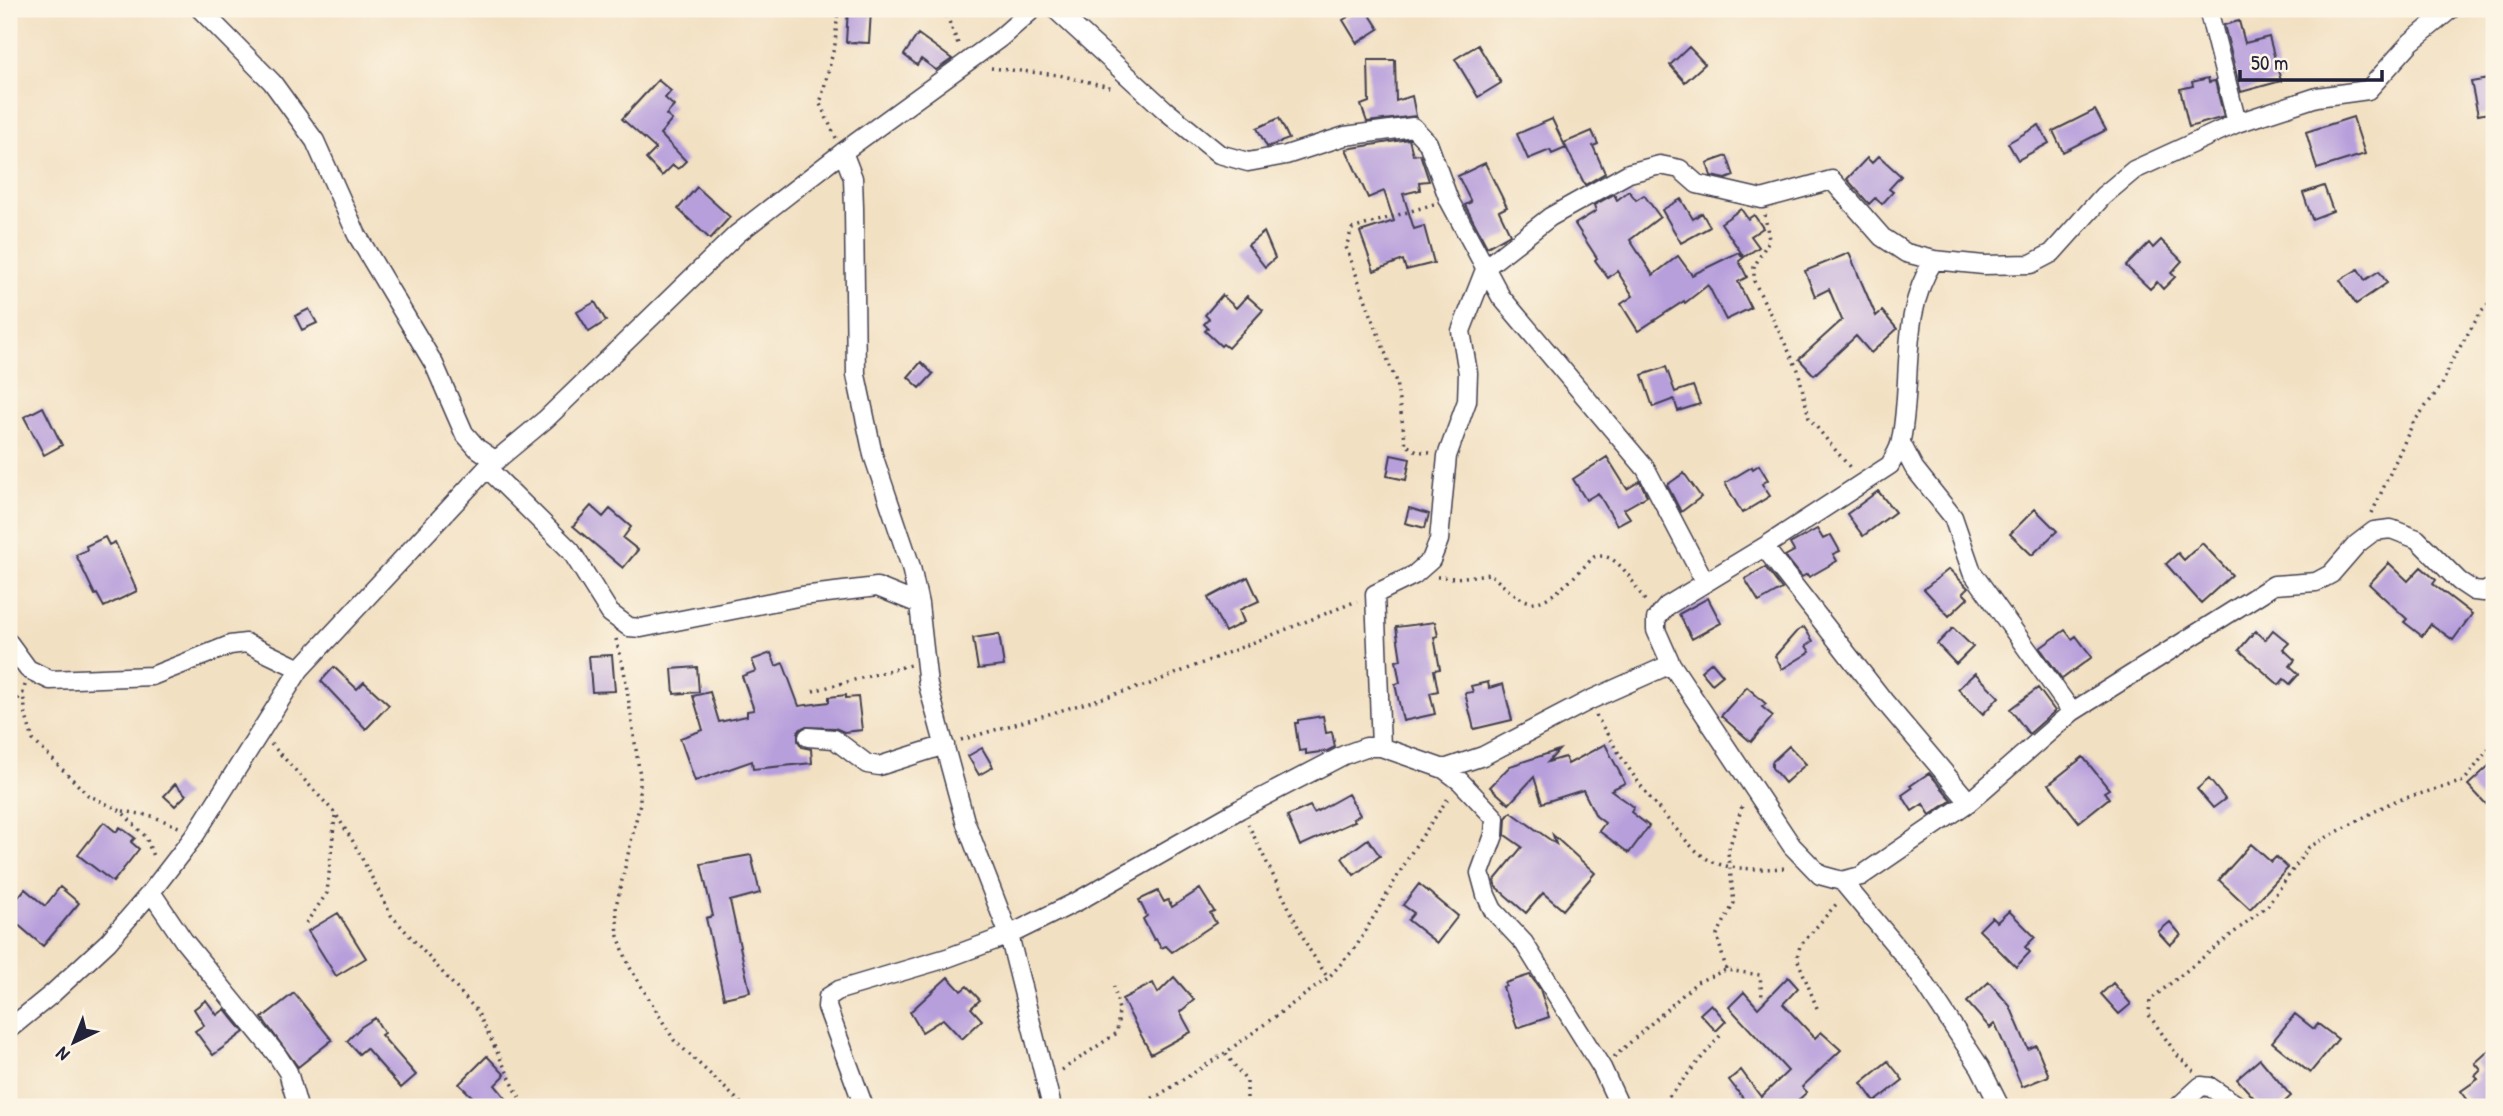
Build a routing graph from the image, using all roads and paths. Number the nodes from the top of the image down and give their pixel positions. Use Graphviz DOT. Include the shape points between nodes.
graph roads {
  1 [pos="200,9"];
  2 [pos="838,9"];
  3 [pos="944,9"];
  4 [pos="1033,9"];
  5 [pos="1055,9"];
  6 [pos="2208,9"];
  7 [pos="2451,9"];
  8 [pos="965,65"];
  9 [pos="1150,96"];
  10 [pos="2237,122"];
  11 [pos="843,152"];
  12 [pos="1762,199"];
  13 [pos="1449,200"];
  14 [pos="1934,260"];
  15 [pos="1486,267"];
  16 [pos="2494,299"];
  17 [pos="1901,443"];
  18 [pos="1447,456"];
  19 [pos="492,464"];
  20 [pos="1863,483"];
  21 [pos="2357,544"];
  22 [pos="1764,547"];
  23 [pos="1414,575"];
  24 [pos="1705,582"];
  25 [pos="2494,587"];
  26 [pos="1375,594"];
  27 [pos="919,604"];
  28 [pos="610,613"];
  29 [pos="1656,619"];
  30 [pos="9,643"];
  31 [pos="925,659"];
  32 [pos="1671,664"];
  33 [pos="28,669"];
  34 [pos="300,669"];
  35 [pos="813,691"];
  36 [pos="23,693"];
  37 [pos="1588,701"];
  38 [pos="9,710"];
  39 [pos="2072,712"];
  40 [pos="260,732"];
  41 [pos="808,737"];
  42 [pos="2494,741"];
  43 [pos="945,745"];
  44 [pos="1381,747"];
  45 [pos="1444,769"];
  46 [pos="1460,781"];
  47 [pos="1752,785"];
  48 [pos="1969,802"];
  49 [pos="1240,809"];
  50 [pos="121,811"];
  51 [pos="335,813"];
  52 [pos="195,835"];
  53 [pos="1729,866"];
  54 [pos="1811,866"];
  55 [pos="156,885"];
  56 [pos="1845,886"];
  57 [pos="306,923"];
  58 [pos="1009,935"];
  59 [pos="1726,970"];
  60 [pos="1328,978"];
  61 [pos="1113,984"];
  62 [pos="1762,996"];
  63 [pos="1817,1008"];
  64 [pos="9,1029"];
  65 [pos="1720,1036"];
  66 [pos="1225,1053"];
  67 [pos="1602,1068"];
  68 [pos="1045,1080"];
  69 [pos="2210,1087"];
  70 [pos="298,1107"];
  71 [pos="524,1107"];
  72 [pos="745,1107"];
  73 [pos="864,1107"];
  74 [pos="1052,1107"];
  75 [pos="1133,1107"];
  76 [pos="1247,1107"];
  77 [pos="1620,1107"];
  78 [pos="1660,1107"];
  79 [pos="2000,1107"];
  80 [pos="2178,1107"];
  81 [pos="2240,1107"];
  1 -- 19 [label="street" via="272,82 315,141 357,235 434,364 464,433"];
  2 -- 11 [label="path" via="835,44 820,104"];
  3 -- 8 [label="path"];
  4 -- 8 [label="street"];
  5 -- 9 [label="street"];
  6 -- 10 [label="street"];
  7 -- 10 [label="street" via="2411,42 2368,90 2317,97"];
  8 -- 9 [label="path" via="1059,75"];
  8 -- 11 [label="street"];
  9 -- 13 [label="street" via="1219,154 1248,162 1345,136 1413,127 1428,143"];
  10 -- 14 [label="street" via="2134,170 2103,196 2052,253 2031,264"];
  11 -- 19 [label="street" via="737,234 547,419"];
  11 -- 27 [label="street" via="855,208 856,375 873,455"];
  12 -- 14 [label="street" via="1832,180 1882,237 1906,253"];
  12 -- 15 [label="street" via="1697,184 1680,169 1660,165 1629,173 1550,217"];
  12 -- 20 [label="path" via="1769,240 1754,267 1754,281 1798,370 1809,418"];
  13 -- 15 [label="street"];
  13 -- 18 [label="path" via="1352,229 1346,247 1395,382 1406,445 1417,452"];
  14 -- 17 [label="street" via="1914,302"];
  15 -- 18 [label="street" via="1461,331 1467,401"];
  15 -- 24 [label="street" via="1501,297 1646,469"];
  16 -- 21 [label="path" via="2481,312 2442,385 2413,423"];
  17 -- 20 [label="street" via="1890,465"];
  17 -- 39 [label="street" via="1914,468 1953,517 1972,572"];
  18 -- 23 [label="street" via="1439,540 1430,560"];
  19 -- 28 [label="street" via="572,551"];
  19 -- 34 [label="street"];
  20 -- 22 [label="street"];
  21 -- 25 [label="street" via="2374,531 2391,529 2417,539 2474,591"];
  21 -- 39 [label="street" via="2331,574 2316,582 2274,585"];
  22 -- 24 [label="street"];
  22 -- 48 [label="street"];
  23 -- 26 [label="street"];
  23 -- 29 [label="path" via="1456,578 1490,574 1532,603 1546,600 1594,557 1603,555 1614,559"];
  24 -- 29 [label="street" via="1667,606"];
  26 -- 43 [label="path" via="1150,684"];
  26 -- 44 [label="street"];
  27 -- 28 [label="street" via="877,587 802,596 641,628 629,627"];
  27 -- 31 [label="street"];
  28 -- 72 [label="path" via="640,776 640,803 616,906 618,936 629,966 674,1040"];
  29 -- 32 [label="street"];
  30 -- 33 [label="street"];
  31 -- 35 [label="path"];
  31 -- 43 [label="street"];
  32 -- 37 [label="street"];
  32 -- 47 [label="street"];
  33 -- 34 [label="street" via="50,680 152,676 246,643"];
  33 -- 36 [label="path"];
  34 -- 40 [label="street"];
  36 -- 38 [label="path"];
  36 -- 50 [label="path" via="33,740 88,795"];
  37 -- 45 [label="street" via="1483,756"];
  37 -- 53 [label="path" via="1626,768 1652,802 1695,851"];
  39 -- 48 [label="street"];
  40 -- 51 [label="path"];
  40 -- 52 [label="street"];
  41 -- 43 [label="street" via="834,739 867,764 879,766"];
  42 -- 69 [label="path" via="2464,781 2392,802 2309,847 2268,905 2150,1000 2149,1015 2177,1055"];
  43 -- 58 [label="street" via="965,821"];
  44 -- 45 [label="street"];
  44 -- 49 [label="street" via="1344,755"];
  45 -- 46 [label="street"];
  46 -- 60 [label="path" via="1356,947"];
  46 -- 67 [label="street" via="1494,818 1494,835 1480,873 1489,902 1524,943"];
  47 -- 53 [label="path" via="1738,812"];
  47 -- 54 [label="street" via="1792,846"];
  48 -- 56 [label="street"];
  49 -- 58 [label="street"];
  49 -- 60 [label="path" via="1308,948"];
  50 -- 52 [label="path" via="152,816"];
  50 -- 55 [label="path" via="146,837"];
  51 -- 57 [label="path" via="327,893"];
  51 -- 71 [label="path" via="391,915 477,1010"];
  52 -- 55 [label="street"];
  53 -- 54 [label="path"];
  53 -- 59 [label="path" via="1734,903 1717,935"];
  54 -- 56 [label="street"];
  55 -- 64 [label="street" via="108,942"];
  55 -- 70 [label="street" via="184,941 288,1072"];
  56 -- 63 [label="path" via="1800,946 1797,958"];
  56 -- 79 [label="street" via="1916,970 1980,1067"];
  58 -- 68 [label="street"];
  58 -- 73 [label="street" via="839,990 828,998 827,1007"];
  59 -- 62 [label="path" via="1760,975"];
  59 -- 67 [label="path" via="1697,982"];
  60 -- 66 [label="path"];
  61 -- 68 [label="path" via="1119,1010 1117,1033"];
  65 -- 78 [label="path"];
  66 -- 75 [label="path"];
  66 -- 76 [label="path" via="1247,1082"];
  67 -- 77 [label="street"];
  68 -- 74 [label="street"];
  69 -- 80 [label="street" via="2201,1086"];
  69 -- 81 [label="street"];
}
